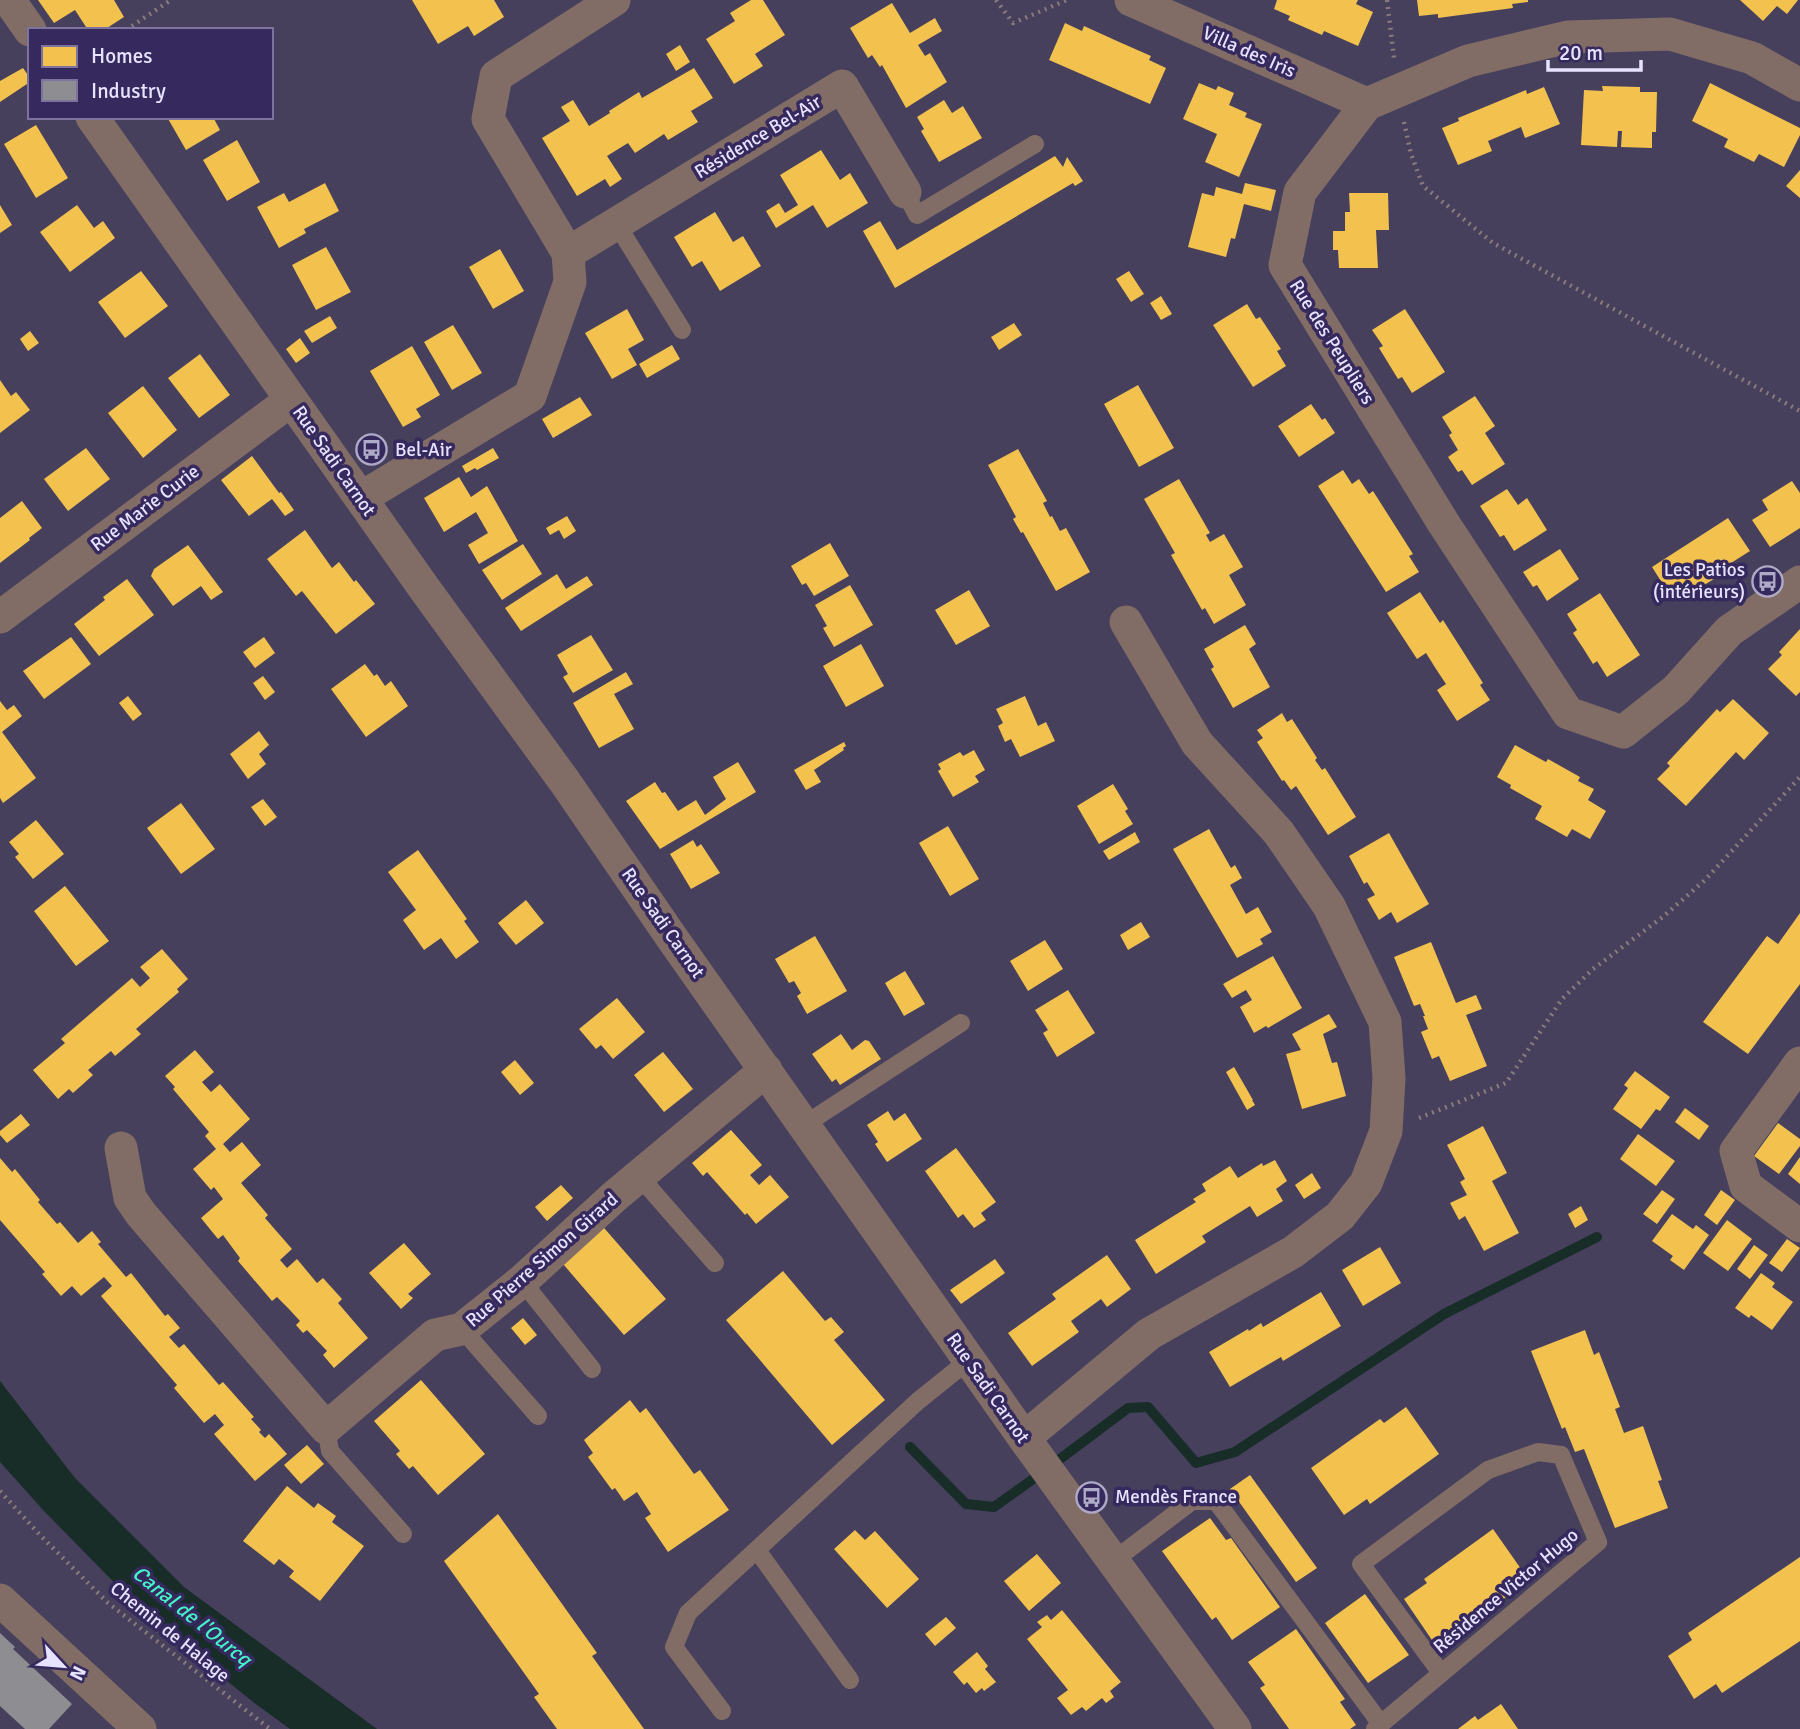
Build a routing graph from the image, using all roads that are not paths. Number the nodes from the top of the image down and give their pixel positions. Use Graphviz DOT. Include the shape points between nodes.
graph roads {
  1 [pos="9,0"];
  2 [pos="614,0"];
  3 [pos="1143,2"];
  4 [pos="29,28"];
  5 [pos="1800,85"];
  6 [pos="1367,104"];
  7 [pos="93,119"];
  8 [pos="1035,144"];
  9 [pos="905,192"];
  10 [pos="616,223"];
  11 [pos="568,253"];
  12 [pos="682,330"];
  13 [pos="291,400"];
  14 [pos="361,498"];
  15 [pos="1800,582"];
  16 [pos="0,617"];
  17 [pos="1126,622"];
  18 [pos="961,1023"];
  19 [pos="1800,1063"];
  20 [pos="766,1070"];
  21 [pos="804,1125"];
  22 [pos="121,1148"];
  23 [pos="639,1176"];
  24 [pos="1800,1226"];
  25 [pos="715,1264"];
  26 [pos="522,1281"];
  27 [pos="462,1329"];
  28 [pos="969,1360"];
  29 [pos="592,1369"];
  30 [pos="538,1416"];
  31 [pos="326,1428"];
  32 [pos="1024,1438"];
  33 [pos="403,1534"];
  34 [pos="757,1550"];
  35 [pos="1113,1560"];
  36 [pos="0,1600"];
  37 [pos="1441,1673"];
  38 [pos="850,1680"];
  39 [pos="722,1711"];
  40 [pos="1378,1726"];
  41 [pos="140,1729"];
  42 [pos="1235,1729"];
  1 -- 4 [label="street"];
  2 -- 11 [label="street" via="496,76 488,119"];
  3 -- 6 [label="street, Villa des Iris"];
  5 -- 6 [label="street, Rue des Peupliers" via="1752,58 1670,34 1568,37 1468,61"];
  6 -- 15 [label="street, Rue des Peupliers" via="1300,192 1285,265 1444,524 1568,713 1623,732 1676,690 1729,631"];
  7 -- 13 [label="street, Rue Sadi Carnot"];
  8 -- 9 [label="lane" via="917,215"];
  9 -- 10 [label="street, Résidence Bel-Air" via="842,86"];
  10 -- 11 [label="street, Résidence Bel-Air"];
  10 -- 12 [label="lane"];
  11 -- 14 [label="street" via="570,282 530,396"];
  13 -- 14 [label="street, Rue Sadi Carnot"];
  13 -- 16 [label="street, Rue Marie Curie"];
  14 -- 20 [label="street, Rue Sadi Carnot"];
  17 -- 32 [label="street" via="1197,743 1279,833 1329,906 1385,1022 1386,1131 1366,1182 1340,1216 1293,1252 1149,1334"];
  18 -- 21 [label="lane"];
  19 -- 24 [label="street" via="1736,1151 1746,1186"];
  20 -- 21 [label="street, Rue Sadi Carnot"];
  20 -- 23 [label="street, Rue Pierre Simon Girard"];
  21 -- 28 [label="street, Rue Sadi Carnot"];
  22 -- 31 [label="street" via="130,1198 141,1214"];
  23 -- 25 [label="lane"];
  23 -- 26 [label="street, Rue Pierre Simon Girard"];
  26 -- 27 [label="street, Rue Pierre Simon Girard"];
  26 -- 29 [label="lane"];
  27 -- 30 [label="lane"];
  27 -- 31 [label="street, Rue Pierre Simon Girard" via="435,1335"];
  28 -- 32 [label="street, Rue Sadi Carnot"];
  28 -- 34 [label="lane" via="918,1401"];
  31 -- 33 [label="lane" via="330,1451"];
  32 -- 35 [label="street, Rue Sadi Carnot"];
  34 -- 38 [label="lane"];
  34 -- 39 [label="lane" via="688,1614 674,1647"];
  35 -- 40 [label="lane, Résidence Victor Hugo" via="1192,1501 1216,1501"];
  35 -- 42 [label="street, Rue Sadi Carnot"];
  36 -- 41 [label="street"];
  37 -- 37 [label="lane, Résidence Victor Hugo" via="1361,1564 1488,1470 1538,1452 1561,1455 1598,1542"];
  37 -- 40 [label="lane, Résidence Victor Hugo"];
}
